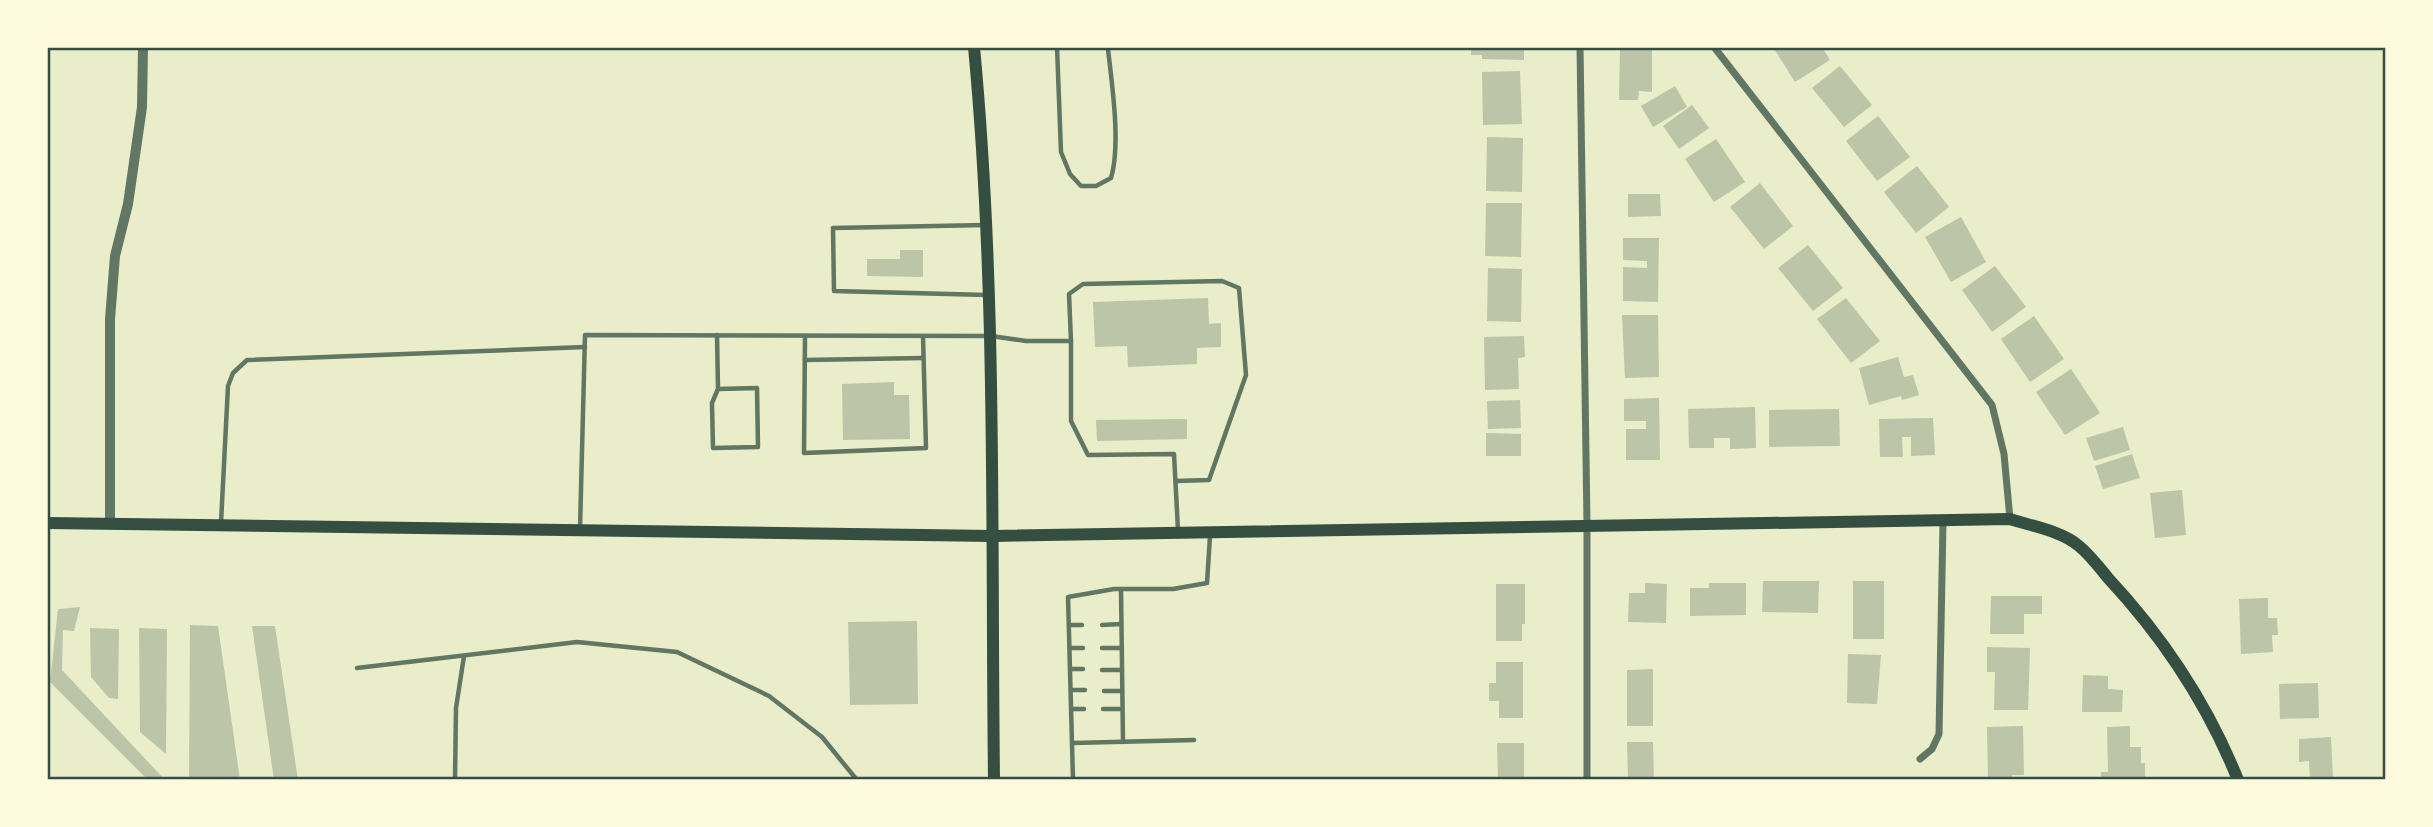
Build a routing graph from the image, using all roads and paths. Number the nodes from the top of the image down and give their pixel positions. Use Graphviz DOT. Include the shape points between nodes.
graph roads {
  1 [pos="143,47"];
  2 [pos="974,47"];
  3 [pos="1057,47"];
  4 [pos="1106,47"];
  5 [pos="1580,47"];
  6 [pos="1714,47"];
  7 [pos="987,225"];
  8 [pos="990,295"];
  9 [pos="718,335"];
  10 [pos="804,336"];
  11 [pos="923,336"];
  12 [pos="991,336"];
  13 [pos="1071,341"];
  14 [pos="585,347"];
  15 [pos="923,358"];
  16 [pos="804,360"];
  17 [pos="718,389"];
  18 [pos="1175,481"];
  19 [pos="2010,519"];
  20 [pos="1943,522"];
  21 [pos="47,523"];
  22 [pos="110,523"];
  23 [pos="221,524"];
  24 [pos="1587,524"];
  25 [pos="580,529"];
  26 [pos="1210,531"];
  27 [pos="1178,532"];
  28 [pos="993,536"];
  29 [pos="1121,589"];
  30 [pos="1121,624"];
  31 [pos="1069,625"];
  32 [pos="1082,625"];
  33 [pos="1102,625"];
  34 [pos="1070,648"];
  35 [pos="1083,648"];
  36 [pos="1102,648"];
  37 [pos="1122,648"];
  38 [pos="464,656"];
  39 [pos="357,668"];
  40 [pos="1070,669"];
  41 [pos="1083,669"];
  42 [pos="1102,670"];
  43 [pos="1122,670"];
  44 [pos="1071,690"];
  45 [pos="1085,690"];
  46 [pos="1104,691"];
  47 [pos="1122,691"];
  48 [pos="1071,709"];
  49 [pos="1084,709"];
  50 [pos="1103,709"];
  51 [pos="1122,709"];
  52 [pos="1194,740"];
  53 [pos="1123,742"];
  54 [pos="1072,743"];
  55 [pos="1920,759"];
  56 [pos="455,780"];
  57 [pos="857,780"];
  58 [pos="994,780"];
  59 [pos="1073,780"];
  60 [pos="1587,780"];
  61 [pos="2238,780"];
  1 -- 22 [label="street" via="142,107 128,204 115,256 111,307"];
  2 -- 7 [label="main road"];
  3 -- 4 [label="lane" via="1061,152 1081,186 1096,186 1111,178 1115,163"];
  5 -- 24 [label="street"];
  6 -- 19 [label="street" via="1992,405 2004,454"];
  7 -- 8 [label="main road"];
  7 -- 8 [label="lane" via="833,228 834,291"];
  8 -- 12 [label="main road"];
  9 -- 10 [label="lane"];
  9 -- 14 [label="lane" via="585,335"];
  9 -- 17 [label="lane"];
  10 -- 11 [label="lane"];
  10 -- 16 [label="lane"];
  11 -- 12 [label="lane"];
  11 -- 15 [label="lane"];
  12 -- 13 [label="lane"];
  12 -- 28 [label="main road"];
  13 -- 18 [label="lane" via="1072,421 1088,455 1174,453"];
  13 -- 18 [label="lane" via="1069,294 1083,284 1222,281 1239,288 1246,375 1209,480"];
  14 -- 23 [label="lane" via="247,360 233,373 228,386"];
  14 -- 25 [label="lane"];
  15 -- 16 [label="lane"];
  15 -- 16 [label="lane" via="926,448 804,453"];
  17 -- 17 [label="lane" via="712,403 713,448 758,447 757,388"];
  18 -- 27 [label="lane"];
  19 -- 20 [label="main road"];
  19 -- 61 [label="main road" via="2078,545 2133,605 2198,697"];
  20 -- 24 [label="main road"];
  20 -- 55 [label="street" via="1939,734 1932,749"];
  21 -- 22 [label="main road"];
  22 -- 23 [label="main road"];
  23 -- 25 [label="main road"];
  24 -- 26 [label="main road"];
  24 -- 60 [label="street"];
  25 -- 28 [label="main road"];
  26 -- 27 [label="main road"];
  26 -- 29 [label="lane" via="1207,583 1173,589"];
  27 -- 28 [label="main road"];
  28 -- 58 [label="main road"];
  29 -- 30 [label="lane"];
  29 -- 31 [label="lane" via="1068,597"];
  30 -- 33 [label="lane"];
  30 -- 37 [label="lane"];
  31 -- 32 [label="lane"];
  31 -- 34 [label="lane"];
  34 -- 35 [label="lane"];
  34 -- 40 [label="lane"];
  36 -- 37 [label="lane"];
  37 -- 43 [label="lane"];
  38 -- 39 [label="lane"];
  38 -- 56 [label="lane" via="456,708"];
  38 -- 57 [label="lane" via="577,642 677,652 769,696 822,737"];
  40 -- 41 [label="lane"];
  40 -- 44 [label="lane"];
  42 -- 43 [label="lane"];
  43 -- 47 [label="lane"];
  44 -- 45 [label="lane"];
  44 -- 48 [label="lane"];
  46 -- 47 [label="lane"];
  47 -- 51 [label="lane"];
  48 -- 49 [label="lane"];
  48 -- 54 [label="lane"];
  50 -- 51 [label="lane"];
  51 -- 53 [label="lane"];
  52 -- 53 [label="lane"];
  53 -- 54 [label="lane"];
  54 -- 59 [label="lane"];
}
